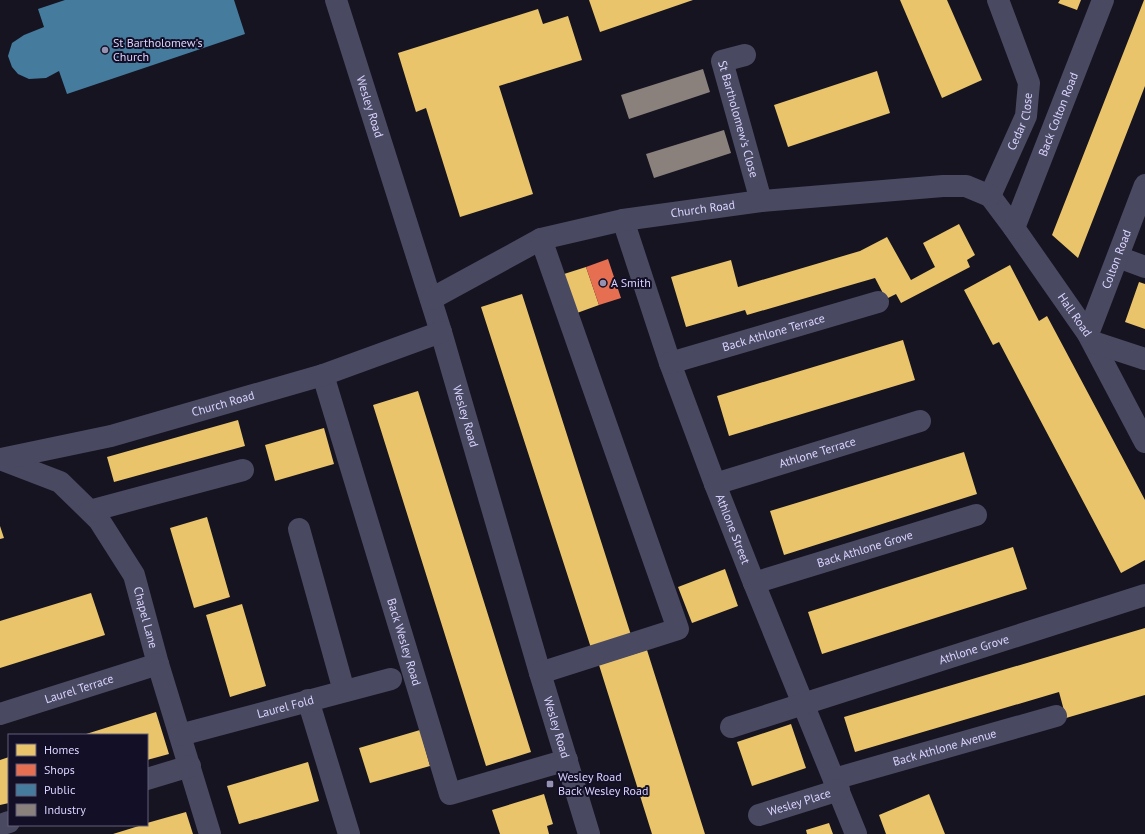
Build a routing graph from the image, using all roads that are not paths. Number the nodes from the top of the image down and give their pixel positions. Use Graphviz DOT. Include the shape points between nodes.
graph roads {
  1 [pos="336,0"];
  2 [pos="998,0"];
  3 [pos="1103,0"];
  4 [pos="745,54"];
  5 [pos="1145,185"];
  6 [pos="990,196"];
  7 [pos="761,201"];
  8 [pos="623,220"];
  9 [pos="1014,228"];
  10 [pos="541,239"];
  11 [pos="1118,258"];
  12 [pos="1145,267"];
  13 [pos="431,300"];
  14 [pos="878,302"];
  15 [pos="441,332"];
  16 [pos="1090,338"];
  17 [pos="1145,359"];
  18 [pos="670,363"];
  19 [pos="323,375"];
  20 [pos="920,422"];
  21 [pos="1145,442"];
  22 [pos="1,459"];
  23 [pos="243,470"];
  24 [pos="715,484"];
  25 [pos="90,511"];
  26 [pos="976,515"];
  27 [pos="299,529"];
  28 [pos="754,583"];
  29 [pos="1145,595"];
  30 [pos="158,664"];
  31 [pos="540,674"];
  32 [pos="390,679"];
  33 [pos="344,691"];
  34 [pos="308,700"];
  35 [pos="802,704"];
  36 [pos="0,714"];
  37 [pos="1056,716"];
  38 [pos="731,727"];
  39 [pos="180,735"];
  40 [pos="567,760"];
  41 [pos="190,766"];
  42 [pos="148,779"];
  43 [pos="837,785"];
  44 [pos="759,816"];
  45 [pos="210,834"];
  46 [pos="349,834"];
  47 [pos="589,834"];
  48 [pos="856,834"];
  1 -- 13 [label="street, Wesley Road"];
  2 -- 6 [label="street, Cedar Close" via="1029,83 1026,116"];
  3 -- 9 [label="street, Back Colton Road"];
  4 -- 7 [label="street, St Bartholomew's Close" via="722,61"];
  5 -- 11 [label="street, Colton Road"];
  6 -- 7 [label="street, Church Road" via="966,186 943,186"];
  6 -- 9 [label="street, Hall Road"];
  7 -- 8 [label="street, Church Road"];
  8 -- 10 [label="street, Church Road"];
  8 -- 18 [label="street, Athlone Street"];
  9 -- 16 [label="street, Hall Road"];
  10 -- 13 [label="street, Church Road"];
  10 -- 31 [label="street" via="678,628"];
  11 -- 12 [label="street"];
  11 -- 16 [label="street, Colton Road"];
  13 -- 15 [label="street, Wesley Road"];
  14 -- 18 [label="street, Back Athlone Terrace"];
  15 -- 19 [label="street, Church Road"];
  15 -- 31 [label="street, Wesley Road"];
  16 -- 17 [label="street"];
  16 -- 21 [label="street, Hall Road"];
  18 -- 24 [label="street, Athlone Street"];
  19 -- 22 [label="street, Church Road" via="111,436"];
  19 -- 40 [label="street, Back Wesley Road" via="450,794"];
  20 -- 24 [label="street, Athlone Terrace"];
  22 -- 25 [label="street, Chapel Lane" via="60,482"];
  23 -- 25 [label="street"];
  24 -- 28 [label="street, Athlone Street"];
  25 -- 30 [label="street, Chapel Lane" via="99,520 134,575"];
  26 -- 28 [label="street, Back Athlone Grove"];
  27 -- 33 [label="street"];
  28 -- 35 [label="street, Athlone Street"];
  29 -- 35 [label="street, Athlone Grove"];
  30 -- 36 [label="street, Laurel Terrace"];
  30 -- 39 [label="street, Chapel Lane"];
  31 -- 40 [label="street, Wesley Road"];
  32 -- 33 [label="street, Laurel Fold"];
  33 -- 34 [label="street, Laurel Fold"];
  34 -- 39 [label="street, Laurel Fold"];
  34 -- 46 [label="street"];
  35 -- 38 [label="street, Athlone Grove"];
  35 -- 43 [label="street, Athlone Street"];
  37 -- 43 [label="street, Back Athlone Avenue"];
  39 -- 41 [label="street, Chapel Lane"];
  40 -- 47 [label="street, Wesley Road"];
  41 -- 42 [label="street"];
  41 -- 45 [label="street, Chapel Lane"];
  43 -- 44 [label="street, Wesley Place"];
  43 -- 48 [label="street, Athlone Street"];
}
